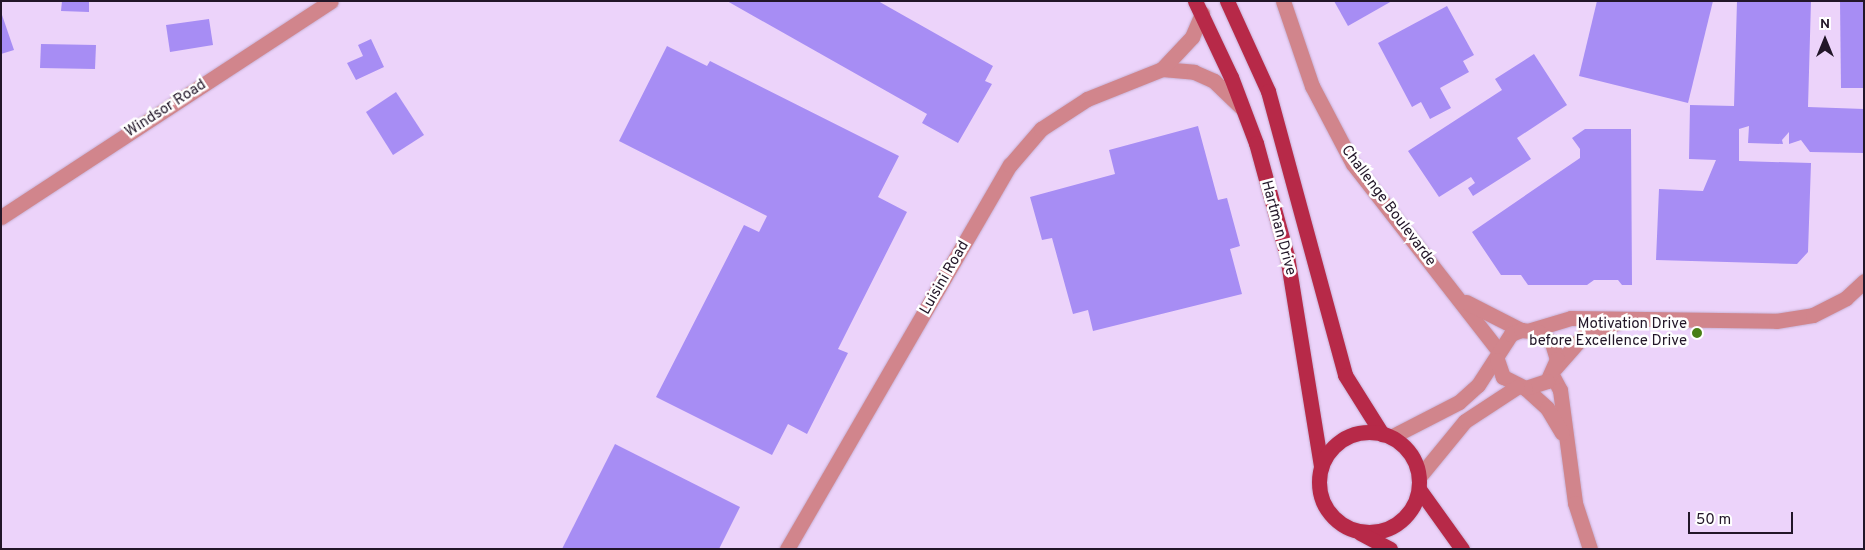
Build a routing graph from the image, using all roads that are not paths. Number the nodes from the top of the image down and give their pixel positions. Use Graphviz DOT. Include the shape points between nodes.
graph roads {
  1 [pos="331,1"];
  2 [pos="1227,1"];
  3 [pos="1283,1"];
  4 [pos="1198,7"];
  5 [pos="1162,69"];
  6 [pos="1244,110"];
  7 [pos="1,217"];
  8 [pos="1864,281"];
  9 [pos="1456,296"];
  10 [pos="1630,319"];
  11 [pos="1526,330"];
  12 [pos="1498,355"];
  13 [pos="1553,371"];
  14 [pos="1521,388"];
  15 [pos="1387,436"];
  16 [pos="1565,439"];
  17 [pos="1321,467"];
  18 [pos="1419,483"];
  19 [pos="1359,532"];
  20 [pos="787,549"];
  21 [pos="1390,549"];
  22 [pos="1462,549"];
  23 [pos="1590,549"];
  1 -- 7 [label="street, Windsor Road"];
  2 -- 15 [label="main road, Hartman Drive" via="1268,91 1345,375"];
  3 -- 9 [label="street, Challenge Boulevarde" via="1312,86 1348,156"];
  4 -- 5 [label="street, Luisini Road" via="1192,37"];
  4 -- 6 [label="main road, Hartman Drive"];
  5 -- 6 [label="street, Luisini Road" via="1194,72 1214,81"];
  5 -- 20 [label="street, Luisini Road" via="1087,99 1041,129 1010,165"];
  6 -- 17 [label="main road, Hartman Drive" via="1286,256"];
  8 -- 10 [label="street" via="1846,298 1813,315 1776,320"];
  9 -- 11 [label="street, Challenge Boulevarde" via="1484,314"];
  9 -- 12 [label="street, Challenge Boulevarde"];
  10 -- 11 [label="street" via="1571,318"];
  10 -- 13 [label="street" via="1584,335"];
  11 -- 12 [label="street" via="1503,341"];
  11 -- 13 [label="street" via="1552,343"];
  12 -- 14 [label="street" via="1503,376"];
  12 -- 15 [label="street" via="1459,402"];
  13 -- 14 [label="street" via="1540,385"];
  13 -- 16 [label="street" via="1560,390"];
  14 -- 16 [label="street" via="1554,417"];
  14 -- 18 [label="street" via="1465,421"];
  15 -- 17 [label="main road" via="1357,434 1345,438 1330,450"];
  15 -- 18 [label="main road" via="1414,461"];
  16 -- 23 [label="street" via="1575,503"];
  17 -- 19 [label="main road" via="1322,502 1337,522"];
  18 -- 19 [label="main road" via="1414,505 1391,528"];
  18 -- 22 [label="main road"];
  19 -- 21 [label="main road"];
}
